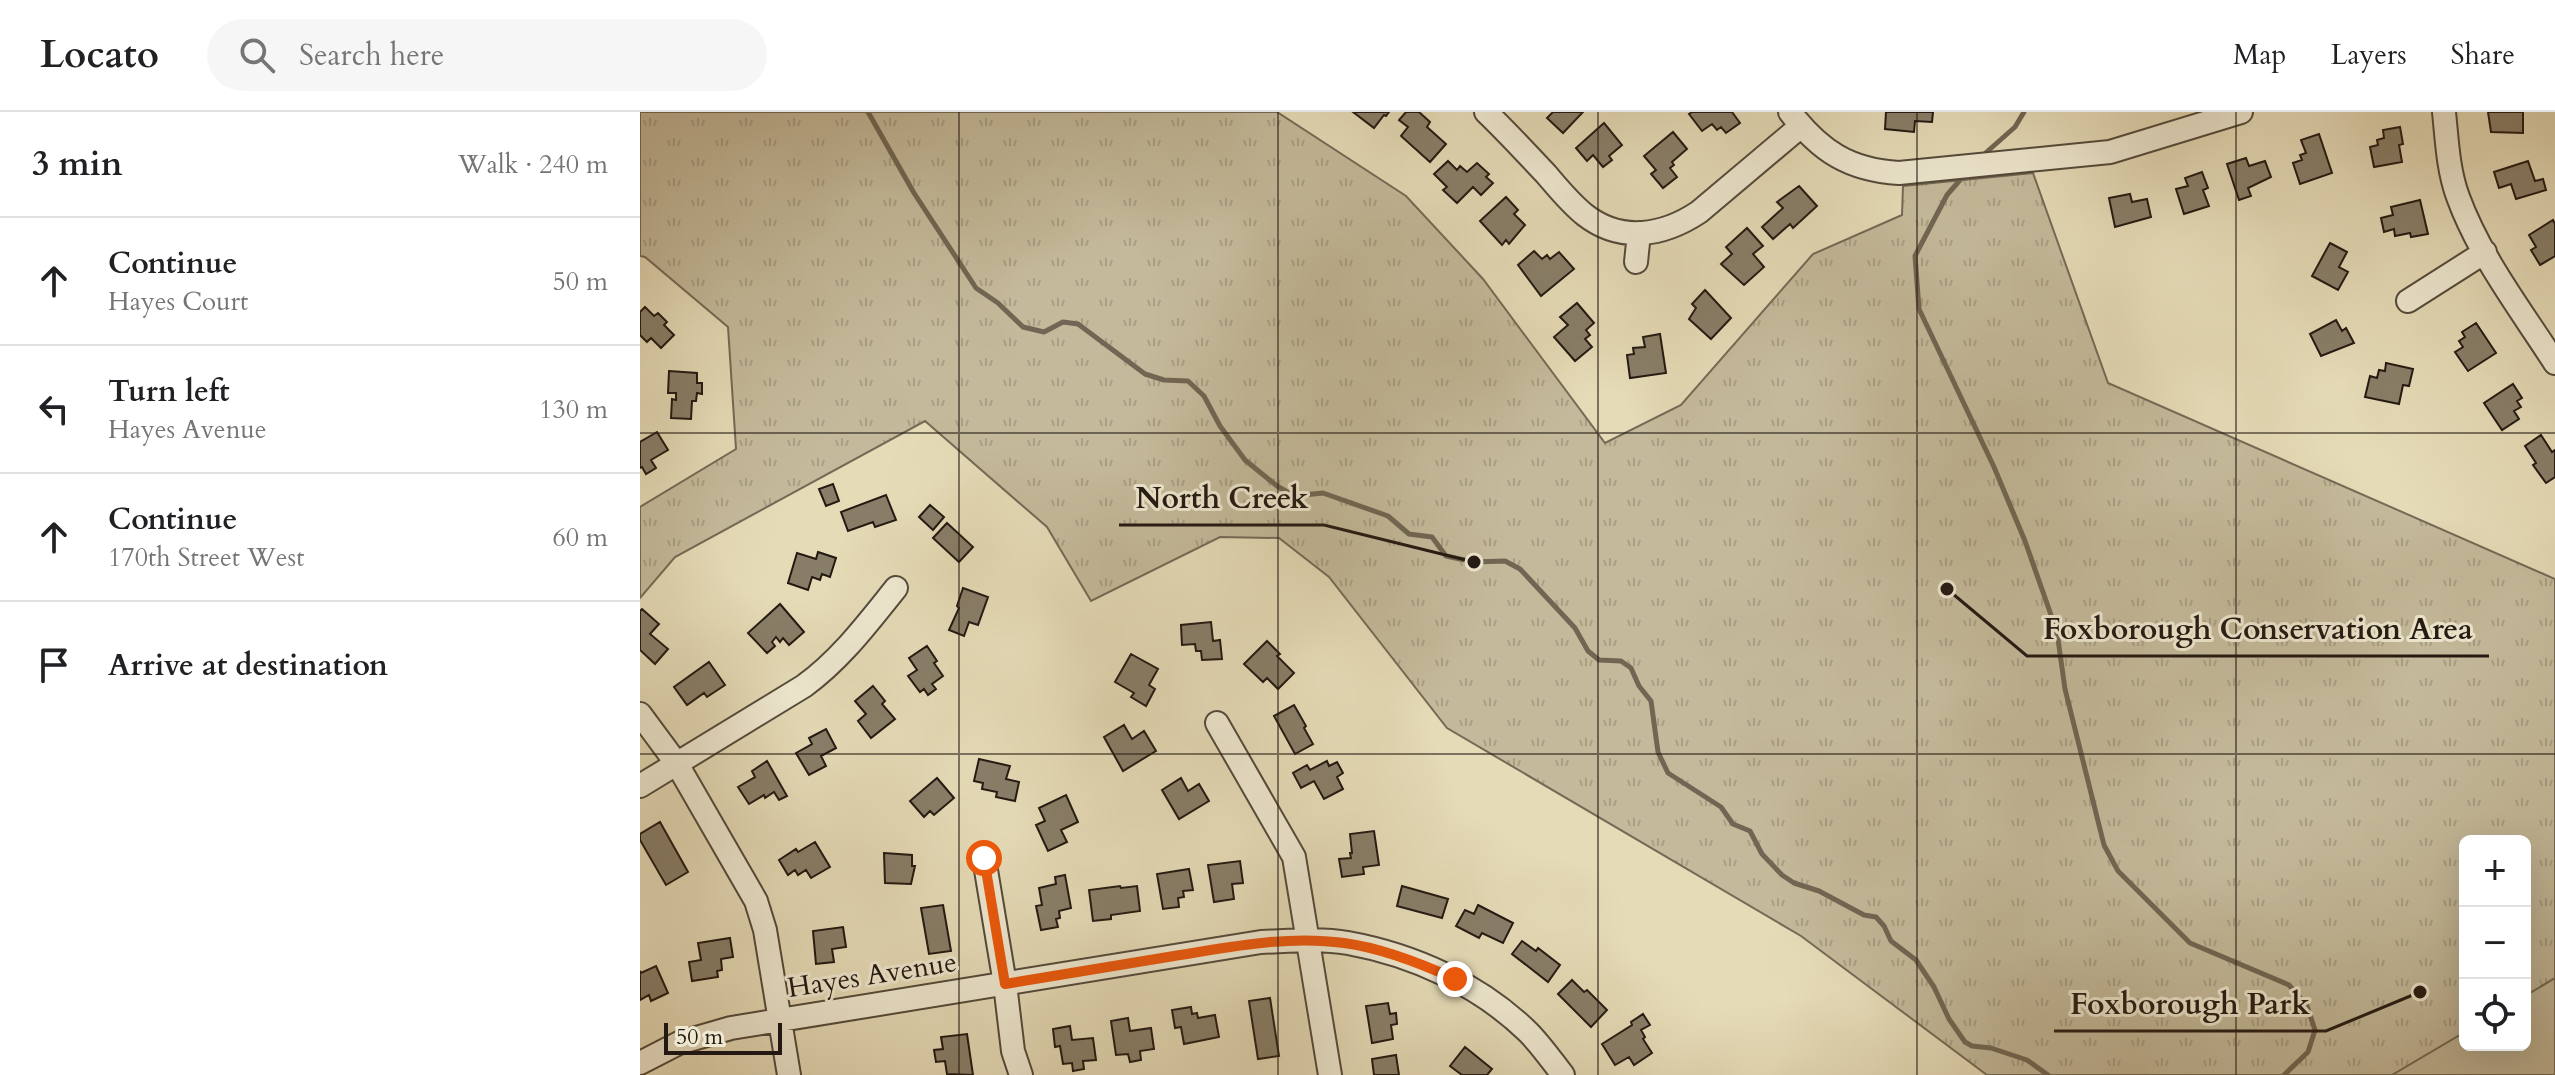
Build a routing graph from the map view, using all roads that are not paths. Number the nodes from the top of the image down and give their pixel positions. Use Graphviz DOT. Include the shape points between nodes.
graph roads {
  1 [pos="1486,112"];
  2 [pos="2241,112"];
  3 [pos="2444,112"];
  4 [pos="1795,119"];
  5 [pos="1639,233"];
  6 [pos="2485,252"];
  7 [pos="1636,262"];
  8 [pos="2408,301"];
  9 [pos="2555,363"];
  10 [pos="896,588"];
  11 [pos="640,714"];
  12 [pos="1217,723"];
  13 [pos="677,764"];
  14 [pos="640,786"];
  15 [pos="984,858"];
  16 [pos="1309,940"];
  17 [pos="1005,984"];
  18 [pos="780,1020"];
  19 [pos="640,1063"];
  20 [pos="789,1075"];
  21 [pos="1021,1075"];
  22 [pos="1330,1075"];
  23 [pos="1563,1075"];
  1 -- 5 [label="street" via="1585,215 1612,230"];
  2 -- 4 [label="street" via="2110,152 1899,173 1848,163"];
  3 -- 6 [label="street" via="2457,196"];
  4 -- 5 [label="street" via="1691,218"];
  5 -- 7 [label="street"];
  6 -- 8 [label="street"];
  6 -- 9 [label="street"];
  10 -- 13 [label="street" via="825,671"];
  11 -- 13 [label="street"];
  12 -- 16 [label="street" via="1294,857"];
  13 -- 14 [label="street"];
  13 -- 18 [label="street" via="761,915"];
  15 -- 17 [label="street"];
  16 -- 17 [label="street, Hayes Avenue" via="1261,942"];
  16 -- 22 [label="street"];
  16 -- 23 [label="street, Hayes Avenue" via="1380,951 1455,979 1528,1032"];
  17 -- 18 [label="street, Hayes Avenue"];
  17 -- 21 [label="street"];
  18 -- 19 [label="street, Hayes Avenue" via="696,1037"];
  18 -- 20 [label="street"];
}
